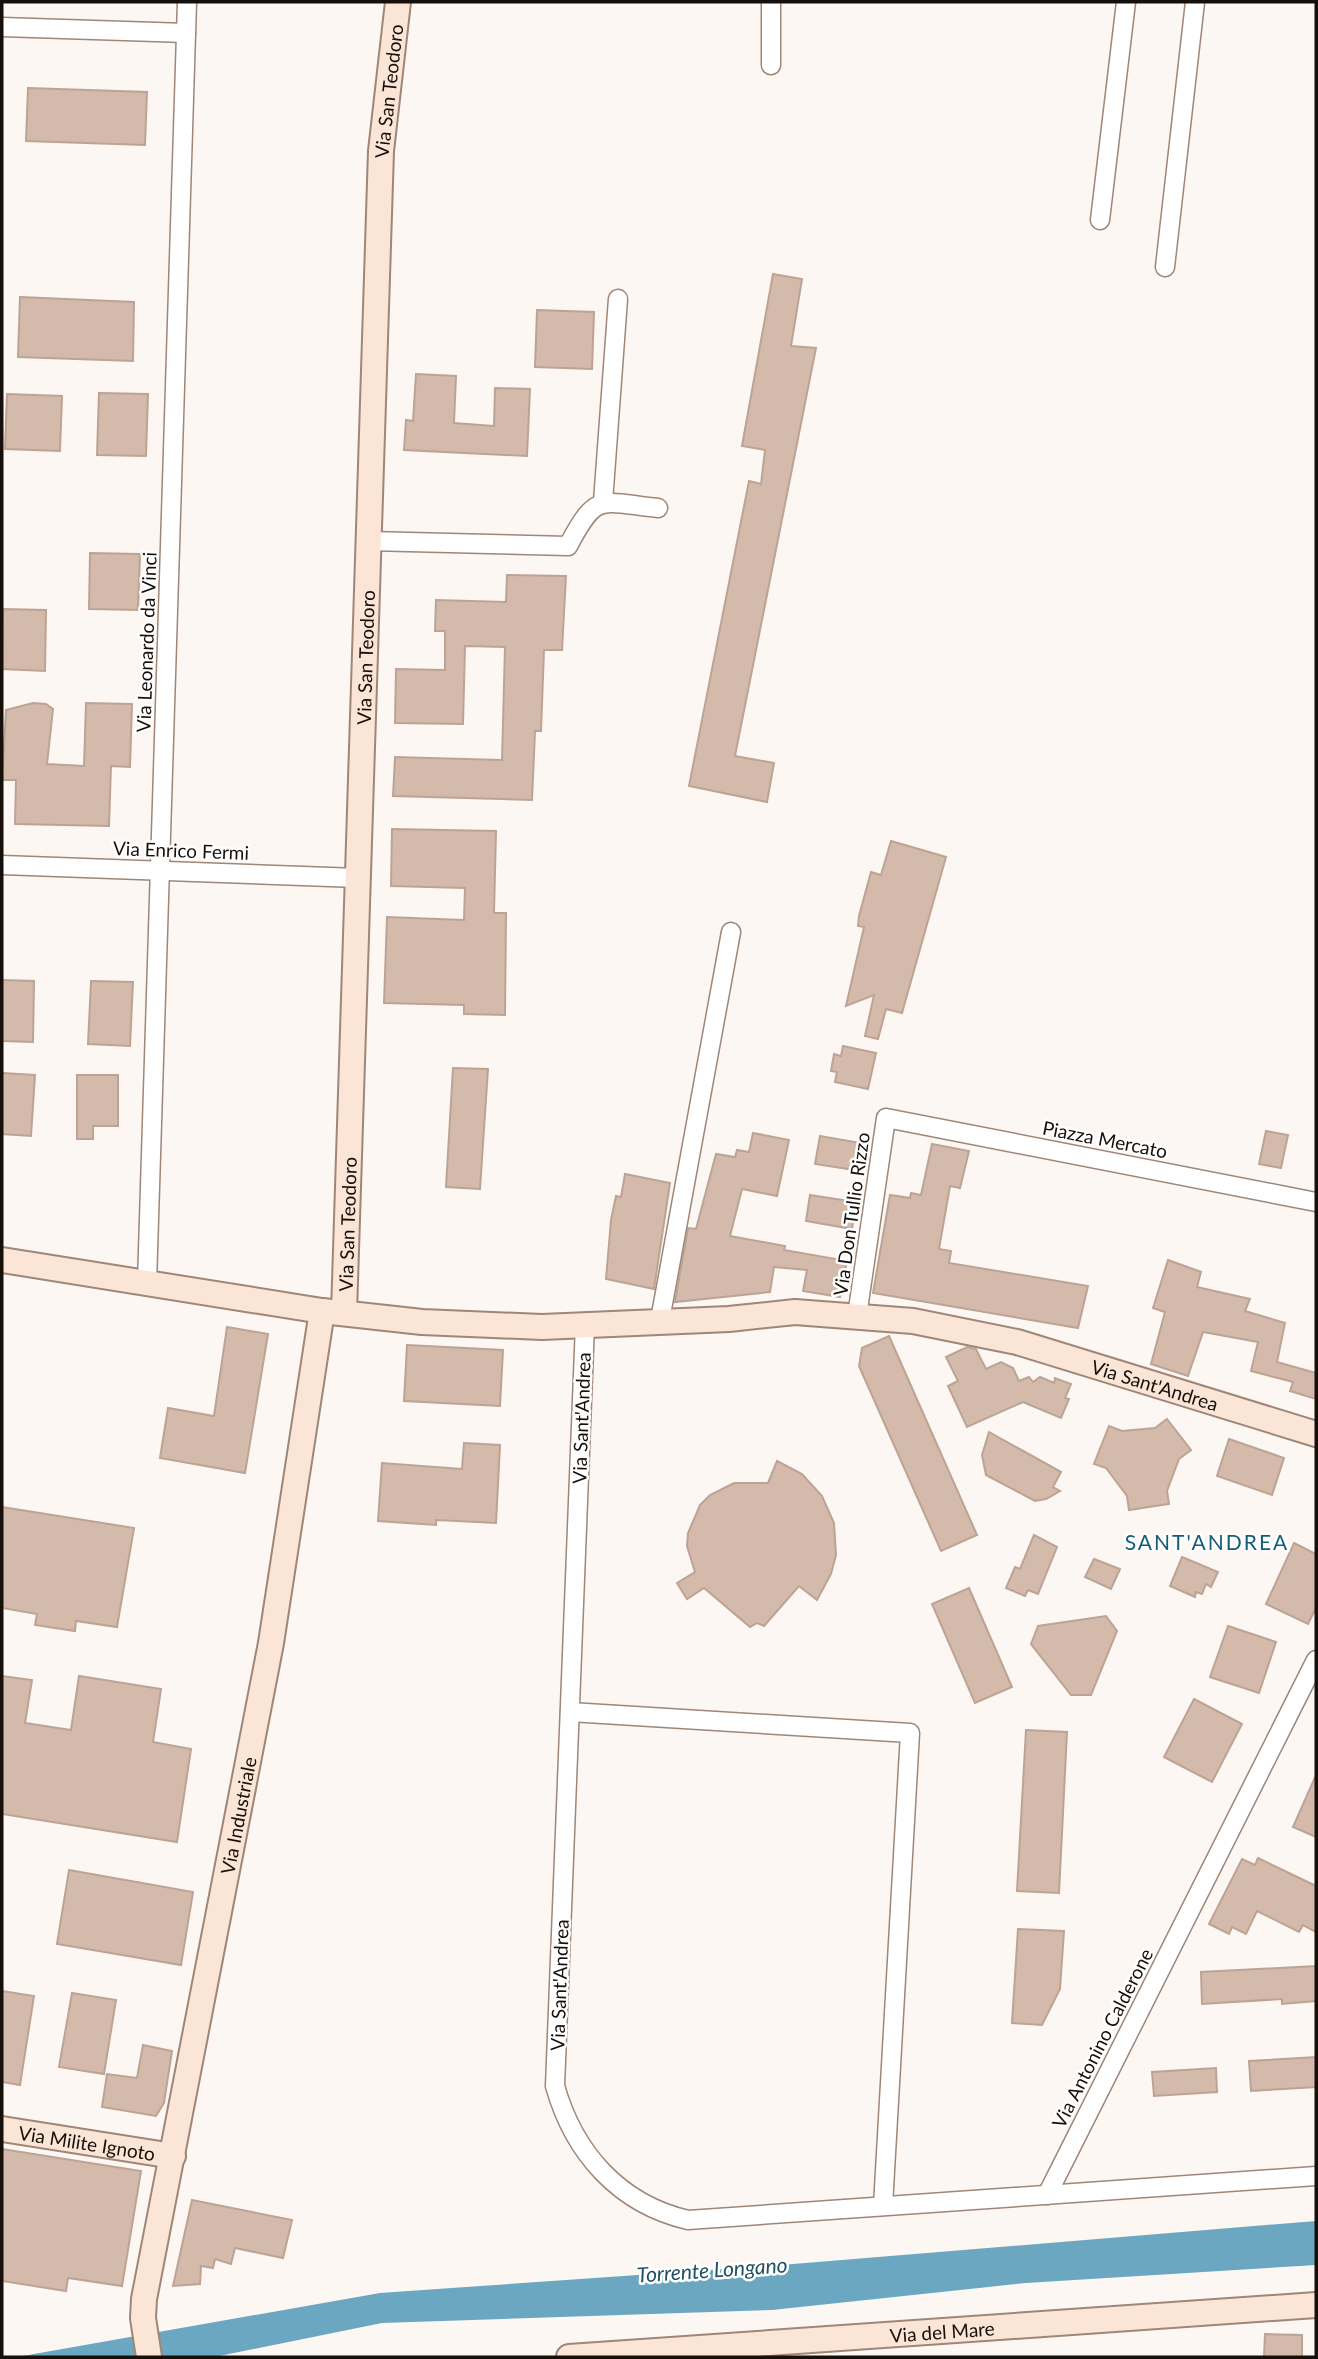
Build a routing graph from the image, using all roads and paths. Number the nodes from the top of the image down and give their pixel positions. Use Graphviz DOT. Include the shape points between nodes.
graph roads {
  1 [pos="187,2"];
  2 [pos="398,2"];
  3 [pos="771,2"];
  4 [pos="1126,2"];
  5 [pos="1195,2"];
  6 [pos="2,27"];
  7 [pos="186,33"];
  8 [pos="771,65"];
  9 [pos="1100,220"];
  10 [pos="1165,267"];
  11 [pos="618,299"];
  12 [pos="603,502"];
  13 [pos="658,508"];
  14 [pos="368,541"];
  15 [pos="2,865"];
  16 [pos="160,870"];
  17 [pos="358,878"];
  18 [pos="731,932"];
  19 [pos="887,1118"];
  20 [pos="1316,1202"];
  21 [pos="2,1259"];
  22 [pos="147,1283"];
  23 [pos="333,1312"];
  24 [pos="857,1316"];
  25 [pos="660,1320"];
  26 [pos="585,1324"];
  27 [pos="1316,1434"];
  28 [pos="1316,1660"];
  29 [pos="570,1712"];
  30 [pos="2,2129"];
  31 [pos="173,2156"];
  32 [pos="1316,2176"];
  33 [pos="1047,2194"];
  34 [pos="883,2206"];
  35 [pos="1316,2305"];
  36 [pos="149,2357"];
  37 [pos="569,2357"];
  1 -- 7 [label="street, Via Leonardo da Vinci"];
  2 -- 14 [label="street, Via San Teodoro" via="381,151"];
  3 -- 8 [label="street"];
  4 -- 9 [label="street"];
  5 -- 10 [label="street"];
  6 -- 7 [label="street"];
  7 -- 16 [label="street, Via Leonardo da Vinci"];
  11 -- 12 [label="street"];
  12 -- 13 [label="street"];
  12 -- 14 [label="street" via="586,512 568,546"];
  14 -- 17 [label="street, Via San Teodoro"];
  15 -- 16 [label="street, Via Enrico Fermi"];
  16 -- 17 [label="street, Via Enrico Fermi"];
  16 -- 22 [label="street, Via Leonardo da Vinci"];
  17 -- 23 [label="street, Via San Teodoro"];
  18 -- 25 [label="street"];
  19 -- 20 [label="street, Piazza Mercato"];
  19 -- 24 [label="street, Via Don Tullio Rizzo"];
  21 -- 22 [label="street, Via Sant'Andrea"];
  22 -- 23 [label="street, Via Sant'Andrea"];
  23 -- 26 [label="street, Via Sant'Andrea" via="422,1322 542,1327"];
  23 -- 31 [label="street, Via Industriale"];
  24 -- 25 [label="street, Via Sant'Andrea" via="795,1311 729,1319"];
  24 -- 27 [label="street, Via Sant'Andrea" via="913,1321 1017,1342"];
  25 -- 26 [label="street, Via Sant'Andrea"];
  26 -- 29 [label="street, Via Sant'Andrea"];
  28 -- 33 [label="street, Via Antonino Calderone"];
  29 -- 34 [label="street, Via Sant'Andrea" via="555,2086 562,2112 591,2161 657,2213 688,2220"];
  29 -- 34 [label="street" via="910,1733"];
  30 -- 31 [label="street, Via Milite Ignoto"];
  31 -- 36 [label="street, Via Industriale" via="143,2318"];
  32 -- 33 [label="street"];
  33 -- 34 [label="street, Via Sant'Andrea"];
  35 -- 37 [label="street, Via del Mare"];
}
